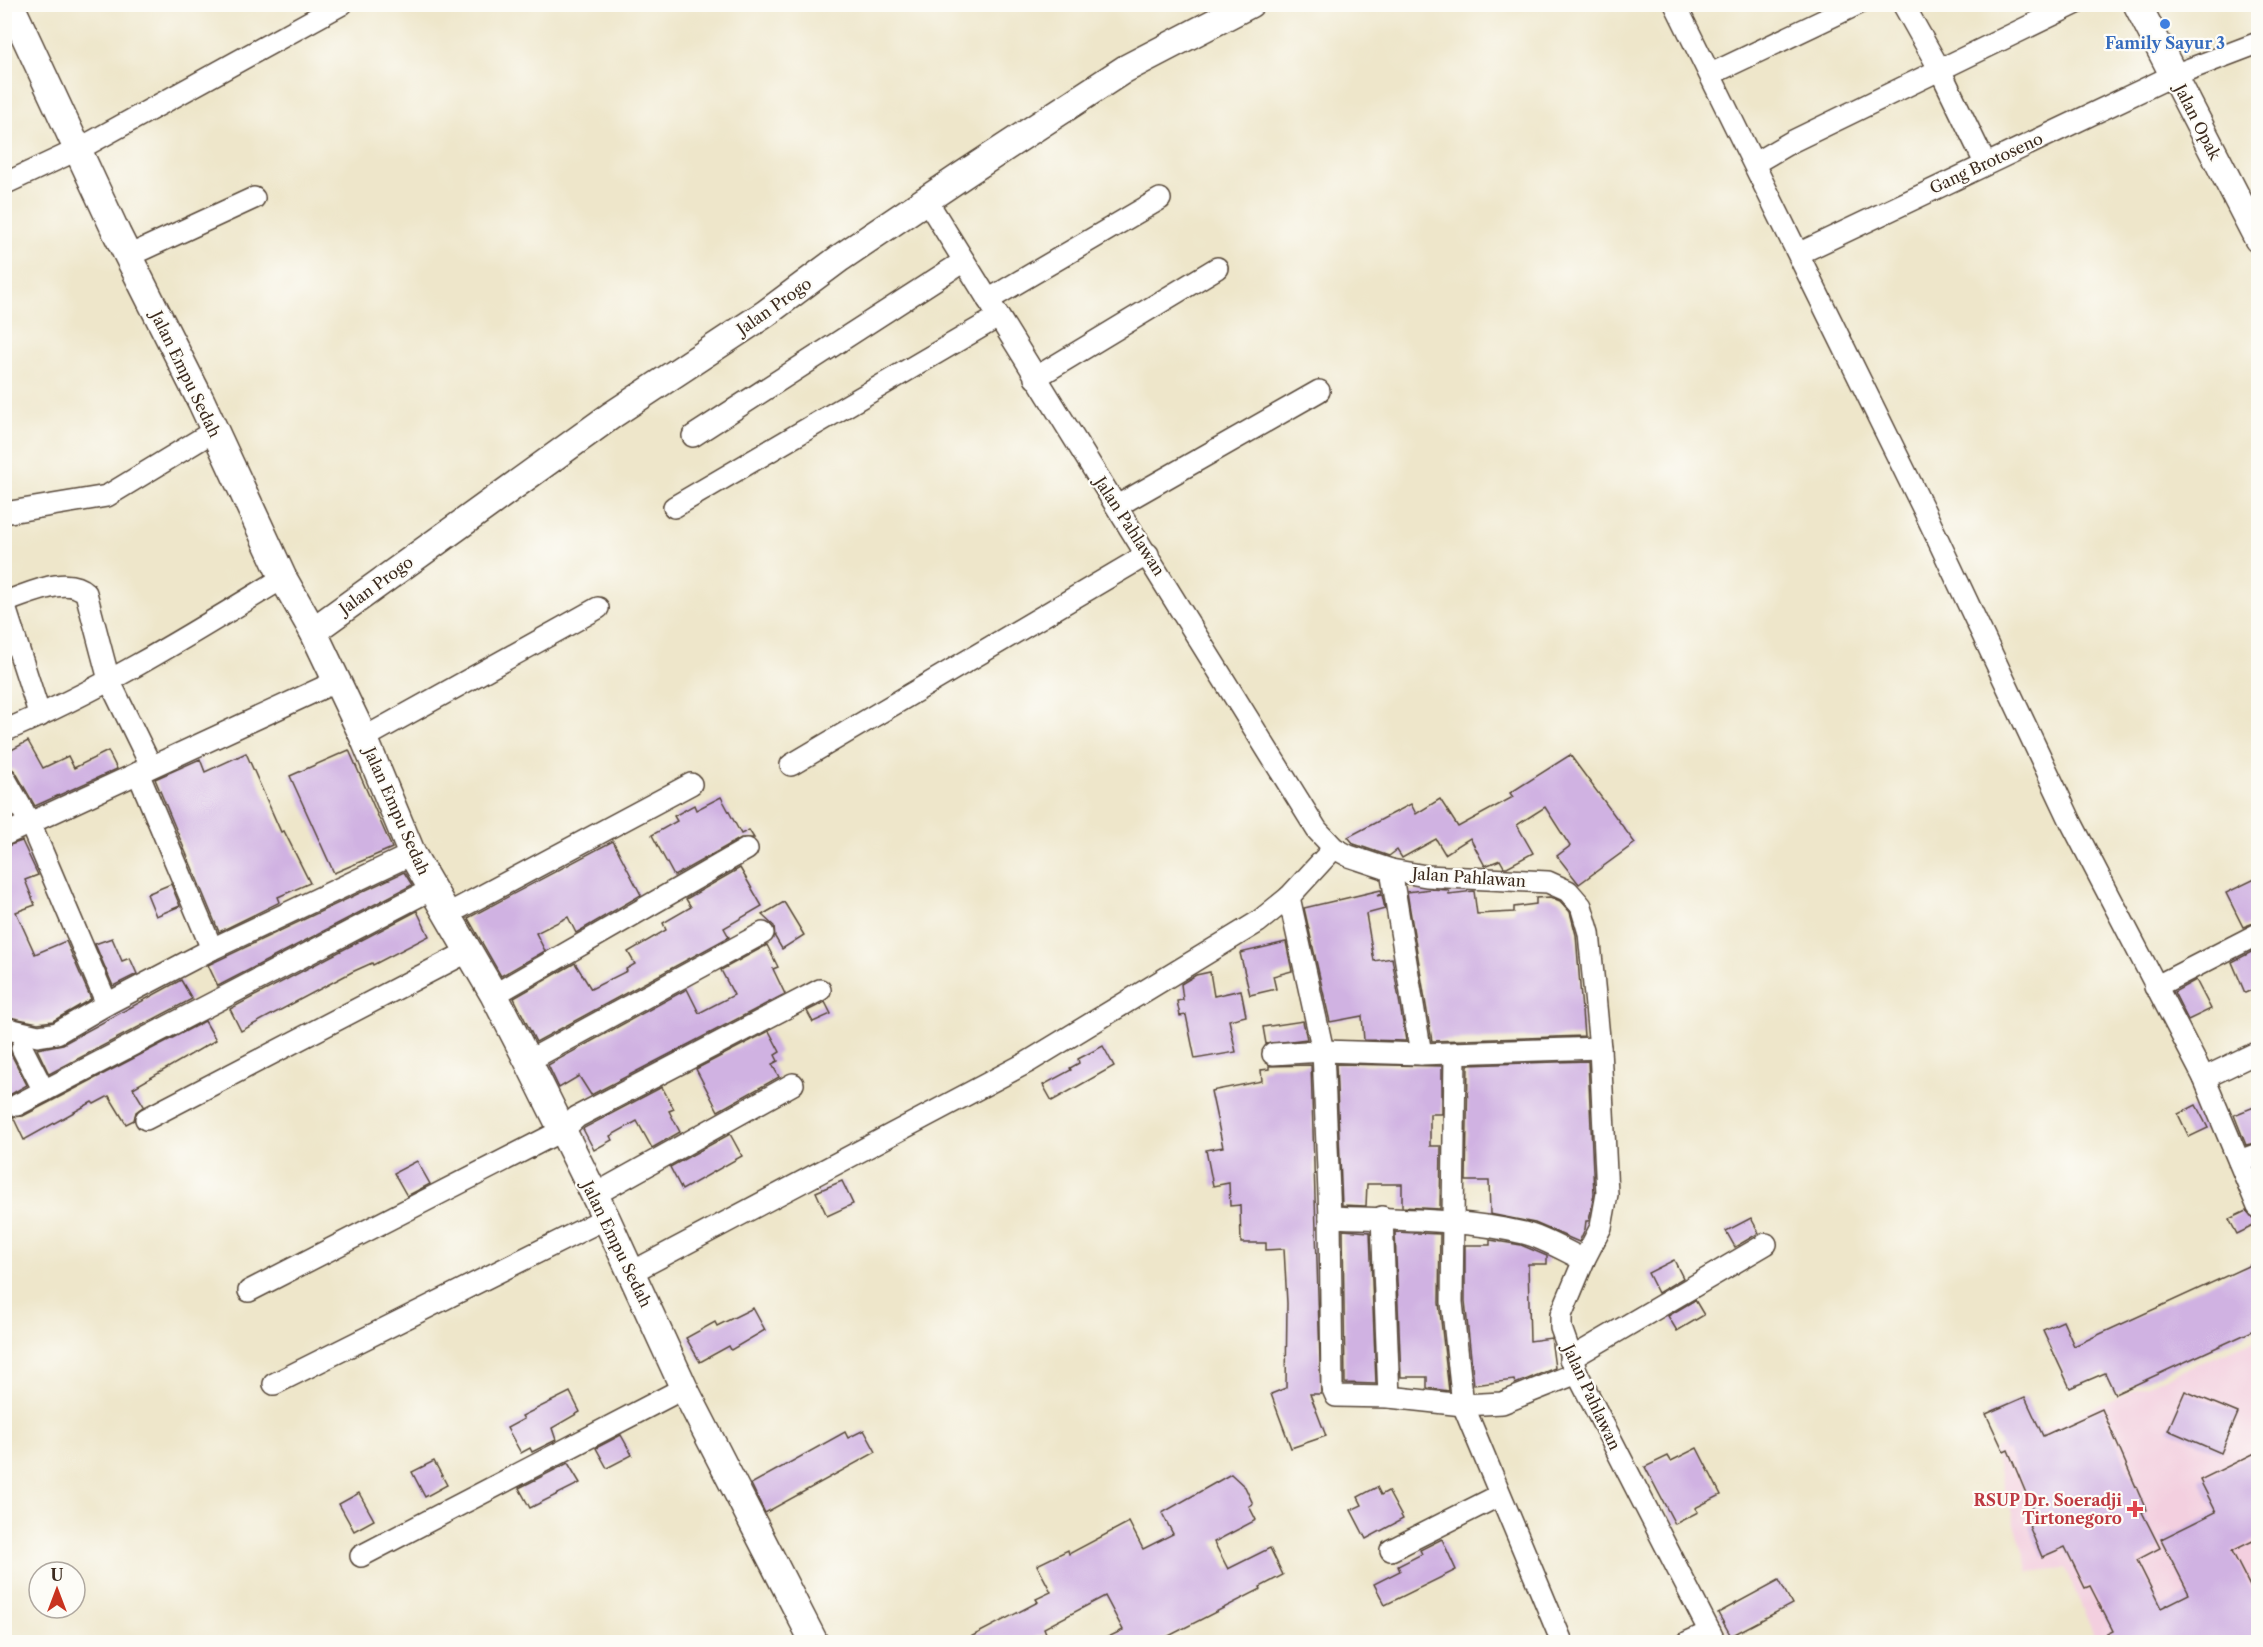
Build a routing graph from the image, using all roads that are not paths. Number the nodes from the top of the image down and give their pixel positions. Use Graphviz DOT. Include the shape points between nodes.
graph roads {
  1 [pos="10,4"];
  2 [pos="342,4"];
  3 [pos="1250,4"];
  4 [pos="1675,4"];
  5 [pos="1858,4"];
  6 [pos="1903,4"];
  7 [pos="2074,4"];
  8 [pos="2137,4"];
  9 [pos="2259,44"];
  10 [pos="1940,70"];
  11 [pos="1711,74"];
  12 [pos="2174,75"];
  13 [pos="79,149"];
  14 [pos="1755,163"];
  15 [pos="1985,163"];
  16 [pos="4,184"];
  17 [pos="254,198"];
  18 [pos="1160,199"];
  19 [pos="927,201"];
  20 [pos="2259,239"];
  21 [pos="1800,253"];
  22 [pos="129,259"];
  23 [pos="964,261"];
  24 [pos="1217,268"];
  25 [pos="993,309"];
  26 [pos="1035,378"];
  27 [pos="1320,391"];
  28 [pos="214,431"];
  29 [pos="693,436"];
  30 [pos="1117,506"];
  31 [pos="674,507"];
  32 [pos="4,513"];
  33 [pos="1148,554"];
  34 [pos="283,578"];
  35 [pos="4,603"];
  36 [pos="598,608"];
  37 [pos="313,631"];
  38 [pos="109,680"];
  39 [pos="335,682"];
  40 [pos="40,716"];
  41 [pos="4,731"];
  42 [pos="364,738"];
  43 [pos="791,765"];
  44 [pos="144,770"];
  45 [pos="4,777"];
  46 [pos="691,784"];
  47 [pos="30,823"];
  48 [pos="4,835"];
  49 [pos="1334,848"];
  50 [pos="747,849"];
  51 [pos="412,854"];
  52 [pos="1391,870"];
  53 [pos="432,889"];
  54 [pos="1289,897"];
  55 [pos="448,914"];
  56 [pos="764,933"];
  57 [pos="2259,934"];
  58 [pos="212,949"];
  59 [pos="469,951"];
  60 [pos="2155,987"];
  61 [pos="820,990"];
  62 [pos="494,994"];
  63 [pos="107,1004"];
  64 [pos="4,1028"];
  65 [pos="22,1048"];
  66 [pos="1600,1048"];
  67 [pos="1323,1051"];
  68 [pos="2259,1052"];
  69 [pos="1455,1053"];
  70 [pos="1273,1054"];
  71 [pos="1421,1054"];
  72 [pos="528,1061"];
  73 [pos="2204,1078"];
  74 [pos="793,1084"];
  75 [pos="44,1091"];
  76 [pos="17,1105"];
  77 [pos="146,1119"];
  78 [pos="562,1130"];
  79 [pos="2259,1154"];
  80 [pos="2239,1161"];
  81 [pos="594,1195"];
  82 [pos="2259,1208"];
  83 [pos="1330,1216"];
  84 [pos="1382,1216"];
  85 [pos="606,1218"];
  86 [pos="1452,1222"];
  87 [pos="1766,1244"];
  88 [pos="1584,1260"];
  89 [pos="632,1272"];
  90 [pos="249,1291"];
  91 [pos="1574,1366"];
  92 [pos="274,1384"];
  93 [pos="684,1388"];
  94 [pos="1389,1397"];
  95 [pos="1463,1405"];
  96 [pos="1500,1495"];
  97 [pos="1391,1550"];
  98 [pos="361,1556"];
  99 [pos="1712,1637"];
  100 [pos="814,1642"];
  101 [pos="1562,1642"];
  102 [pos="1688,1642"];
  1 -- 13 [label="street, Jalan Empu Sedah"];
  2 -- 13 [label="street"];
  3 -- 19 [label="street, Jalan Progo" via="1125,69"];
  4 -- 11 [label="street"];
  5 -- 11 [label="street"];
  6 -- 10 [label="street"];
  7 -- 10 [label="street"];
  8 -- 12 [label="street, Jalan Opak"];
  9 -- 12 [label="street, Gang Brotoseno"];
  10 -- 14 [label="street"];
  10 -- 15 [label="street"];
  11 -- 14 [label="street"];
  12 -- 15 [label="street, Gang Brotoseno"];
  12 -- 20 [label="street, Jalan Opak"];
  13 -- 16 [label="street"];
  13 -- 22 [label="street, Jalan Empu Sedah"];
  14 -- 21 [label="street"];
  15 -- 21 [label="street, Gang Brotoseno"];
  17 -- 22 [label="street"];
  18 -- 25 [label="street"];
  19 -- 23 [label="street, Jalan Pahlawan"];
  19 -- 37 [label="street, Jalan Progo" via="612,415"];
  21 -- 60 [label="street" via="2066,811"];
  22 -- 28 [label="street, Jalan Empu Sedah"];
  23 -- 25 [label="street, Jalan Pahlawan"];
  23 -- 29 [label="street"];
  24 -- 26 [label="street"];
  25 -- 26 [label="street, Jalan Pahlawan"];
  25 -- 31 [label="street"];
  26 -- 30 [label="street, Jalan Pahlawan"];
  27 -- 30 [label="street"];
  28 -- 32 [label="street" via="107,496"];
  28 -- 34 [label="street, Jalan Empu Sedah"];
  30 -- 33 [label="street, Jalan Pahlawan"];
  33 -- 43 [label="street"];
  33 -- 49 [label="street, Jalan Pahlawan" via="1317,830"];
  34 -- 37 [label="street, Jalan Empu Sedah"];
  34 -- 38 [label="street" via="168,649"];
  35 -- 38 [label="street" via="66,584 78,586 86,593"];
  35 -- 40 [label="street"];
  36 -- 42 [label="street"];
  37 -- 39 [label="street, Jalan Empu Sedah"];
  38 -- 40 [label="street"];
  38 -- 44 [label="street"];
  39 -- 42 [label="street, Jalan Empu Sedah"];
  39 -- 44 [label="street"];
  40 -- 41 [label="street"];
  42 -- 51 [label="street, Jalan Empu Sedah"];
  44 -- 47 [label="street"];
  44 -- 58 [label="street"];
  45 -- 47 [label="street"];
  46 -- 55 [label="street"];
  47 -- 48 [label="street"];
  47 -- 63 [label="street"];
  49 -- 52 [label="street, Jalan Pahlawan"];
  49 -- 54 [label="street"];
  50 -- 62 [label="street"];
  51 -- 53 [label="street, Jalan Empu Sedah"];
  51 -- 58 [label="street"];
  52 -- 66 [label="street, Jalan Pahlawan" via="1426,876 1548,882 1568,891 1585,916"];
  52 -- 71 [label="street"];
  53 -- 55 [label="street, Jalan Empu Sedah"];
  53 -- 75 [label="street"];
  54 -- 67 [label="street"];
  54 -- 89 [label="street" via="1258,922 1028,1062"];
  55 -- 59 [label="street, Jalan Empu Sedah"];
  56 -- 72 [label="street"];
  57 -- 60 [label="street"];
  58 -- 63 [label="street"];
  59 -- 62 [label="street, Jalan Empu Sedah"];
  59 -- 77 [label="street"];
  60 -- 73 [label="street"];
  61 -- 78 [label="street" via="577,1117"];
  62 -- 72 [label="street, Jalan Empu Sedah"];
  63 -- 64 [label="street" via="47,1036"];
  65 -- 75 [label="street"];
  66 -- 69 [label="street"];
  66 -- 88 [label="street, Jalan Pahlawan" via="1607,1194 1602,1227"];
  67 -- 70 [label="street"];
  67 -- 71 [label="street"];
  67 -- 83 [label="street"];
  68 -- 73 [label="street"];
  69 -- 71 [label="street"];
  69 -- 86 [label="street"];
  72 -- 78 [label="street, Jalan Empu Sedah"];
  73 -- 80 [label="street"];
  74 -- 81 [label="street"];
  75 -- 76 [label="street"];
  78 -- 81 [label="street, Jalan Empu Sedah"];
  78 -- 90 [label="street"];
  79 -- 80 [label="street"];
  80 -- 82 [label="street"];
  81 -- 85 [label="street, Jalan Empu Sedah"];
  83 -- 84 [label="street"];
  83 -- 94 [label="street" via="1334,1395"];
  84 -- 86 [label="street"];
  84 -- 94 [label="street"];
  85 -- 89 [label="street, Jalan Empu Sedah"];
  85 -- 92 [label="street"];
  86 -- 88 [label="street" via="1526,1234"];
  86 -- 95 [label="street" via="1452,1302"];
  87 -- 91 [label="street"];
  88 -- 91 [label="street, Jalan Pahlawan" via="1561,1315 1561,1328"];
  89 -- 93 [label="street, Jalan Empu Sedah"];
  91 -- 95 [label="street" via="1502,1403"];
  91 -- 99 [label="street, Jalan Pahlawan"];
  93 -- 98 [label="street"];
  93 -- 100 [label="street, Jalan Empu Sedah"];
  94 -- 95 [label="street"];
  95 -- 96 [label="street"];
  96 -- 97 [label="street"];
  96 -- 101 [label="street"];
  99 -- 102 [label="street"];
}
